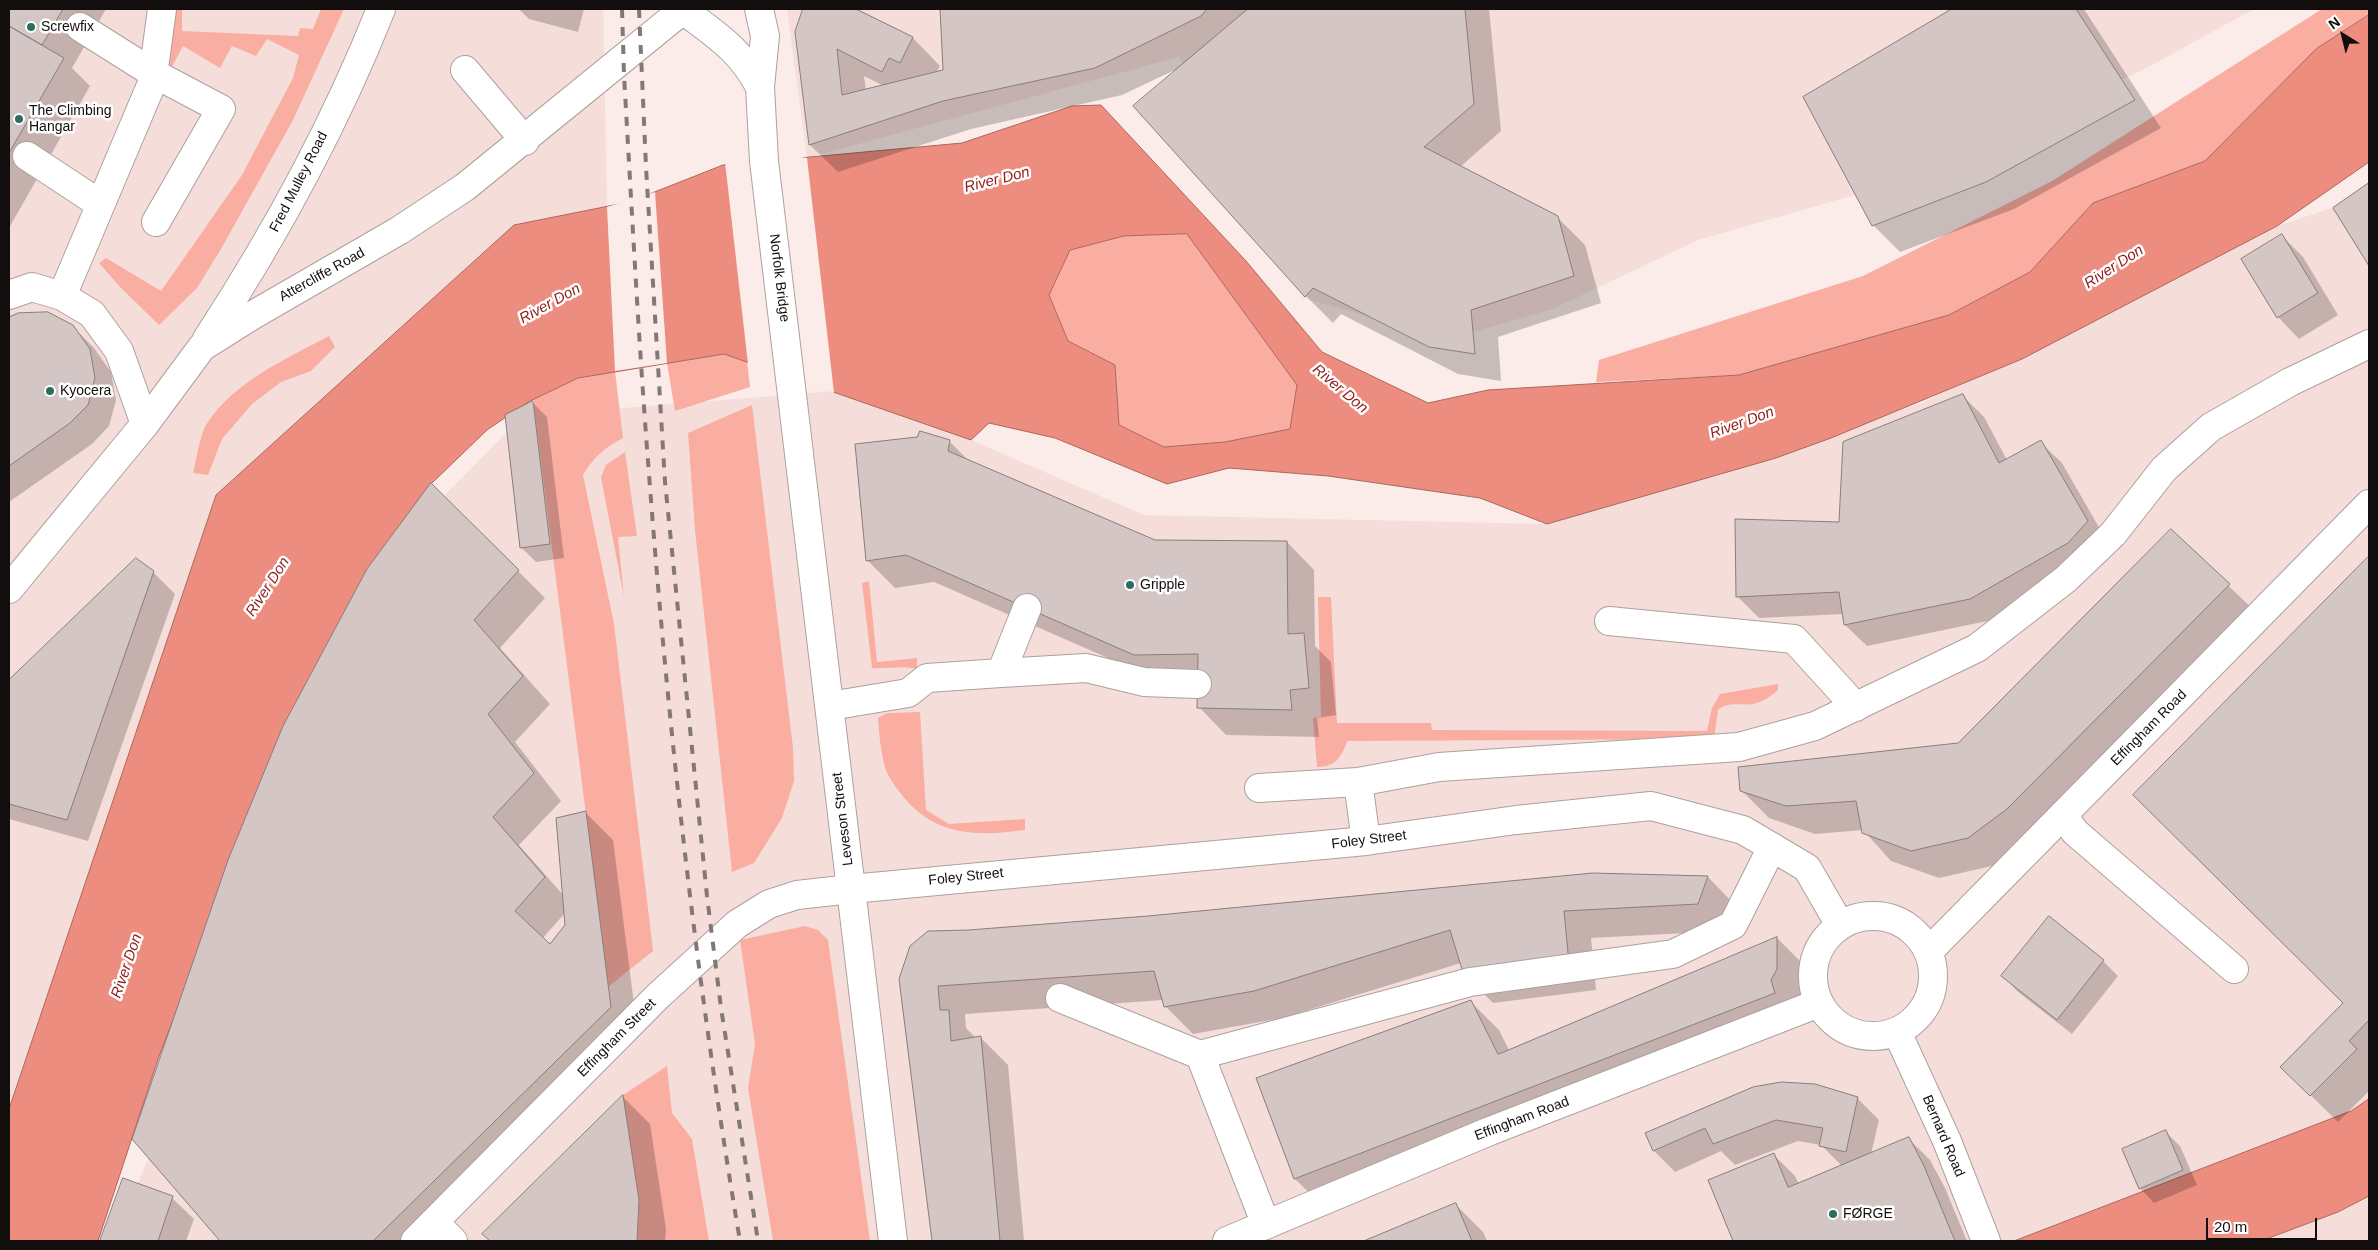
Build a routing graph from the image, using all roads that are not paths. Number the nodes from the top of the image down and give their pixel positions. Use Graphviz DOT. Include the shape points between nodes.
graph roads {
  1 [pos="162,9"];
  2 [pos="381,9"];
  3 [pos="683,9"];
  4 [pos="759,9"];
  5 [pos="80,26"];
  6 [pos="465,70"];
  7 [pos="153,73"];
  8 [pos="760,87"];
  9 [pos="524,141"];
  10 [pos="27,156"];
  11 [pos="100,204"];
  12 [pos="156,222"];
  13 [pos="10,291"];
  14 [pos="62,296"];
  15 [pos="2369,344"];
  16 [pos="202,347"];
  17 [pos="794,396"];
  18 [pos="145,424"];
  19 [pos="2369,504"];
  20 [pos="18,572"];
  21 [pos="9,589"];
  22 [pos="1027,608"];
  23 [pos="1608,621"];
  24 [pos="1001,673"];
  25 [pos="1198,684"];
  26 [pos="830,706"];
  27 [pos="1856,707"];
  28 [pos="1358,782"];
  29 [pos="1259,788"];
  30 [pos="2063,815"];
  31 [pos="1366,841"];
  32 [pos="1772,847"];
  33 [pos="851,889"];
  34 [pos="1840,925"];
  35 [pos="1929,951"];
  36 [pos="2234,969"];
  37 [pos="1060,998"];
  38 [pos="1819,1004"];
  39 [pos="1897,1032"];
  40 [pos="1200,1055"];
  41 [pos="434,1222"];
  42 [pos="1266,1225"];
  43 [pos="415,1241"];
  44 [pos="454,1241"];
  45 [pos="893,1241"];
  46 [pos="1227,1241"];
  47 [pos="1986,1241"];
  1 -- 7 [label="main road"];
  2 -- 16 [label="main road, Fred Mulley Road" via="292,201"];
  3 -- 8 [label="main road" via="738,53"];
  3 -- 9 [label="main road, Attercliffe Road"];
  4 -- 8 [label="main road" via="764,36"];
  5 -- 7 [label="main road"];
  6 -- 9 [label="main road"];
  7 -- 11 [label="main road"];
  7 -- 12 [label="main road" via="221,110"];
  8 -- 17 [label="main road, Norfolk Bridge" via="764,161"];
  9 -- 16 [label="main road, Attercliffe Road" via="465,187 400,230"];
  10 -- 11 [label="main road"];
  11 -- 14 [label="main road"];
  13 -- 14 [label="main road" via="32,287"];
  14 -- 18 [label="main road" via="92,314 119,351"];
  15 -- 27 [label="main road" via="2290,382 2211,427 2164,469 2113,534 2066,579 1977,648"];
  16 -- 18 [label="main road, Attercliffe Road"];
  17 -- 26 [label="main road, Leveson Street"];
  18 -- 20 [label="main road, Attercliffe Road"];
  19 -- 30 [label="main road, Effingham Road"];
  20 -- 21 [label="main road, Attercliffe Road"];
  22 -- 24 [label="main road"];
  23 -- 27 [label="main road" via="1794,639"];
  24 -- 25 [label="main road" via="1086,668 1144,682"];
  24 -- 26 [label="main road" via="927,678 908,692"];
  26 -- 33 [label="main road, Leveson Street"];
  27 -- 28 [label="main road" via="1815,726 1740,748 1439,767"];
  28 -- 29 [label="main road"];
  28 -- 31 [label="main road"];
  30 -- 35 [label="main road, Effingham Road"];
  30 -- 36 [label="main road" via="2075,832"];
  31 -- 32 [label="main road, Foley Street" via="1516,820 1651,806 1743,830"];
  31 -- 33 [label="main road, Foley Street"];
  32 -- 34 [label="main road, Foley Street" via="1807,868"];
  32 -- 40 [label="main road" via="1733,925 1673,954 1470,982"];
  33 -- 41 [label="main road, Effingham Street" via="797,895 769,904 736,924 658,996"];
  33 -- 45 [label="main road, Leveson Street"];
  34 -- 35 [label="main road" via="1856,918 1877,915 1893,919 1912,929"];
  34 -- 38 [label="main road" via="1821,944 1814,964 1813,984"];
  35 -- 39 [label="main road" via="1934,972 1931,994 1918,1017"];
  37 -- 40 [label="main road"];
  38 -- 39 [label="main road" via="1844,1029 1864,1036"];
  38 -- 42 [label="main road, Effingham Road" via="1490,1131"];
  39 -- 47 [label="main road, Bernard Road"];
  40 -- 42 [label="main road"];
  41 -- 43 [label="main road, Effingham Street"];
  41 -- 44 [label="main road"];
  42 -- 46 [label="main road, Effingham Road"];
}
